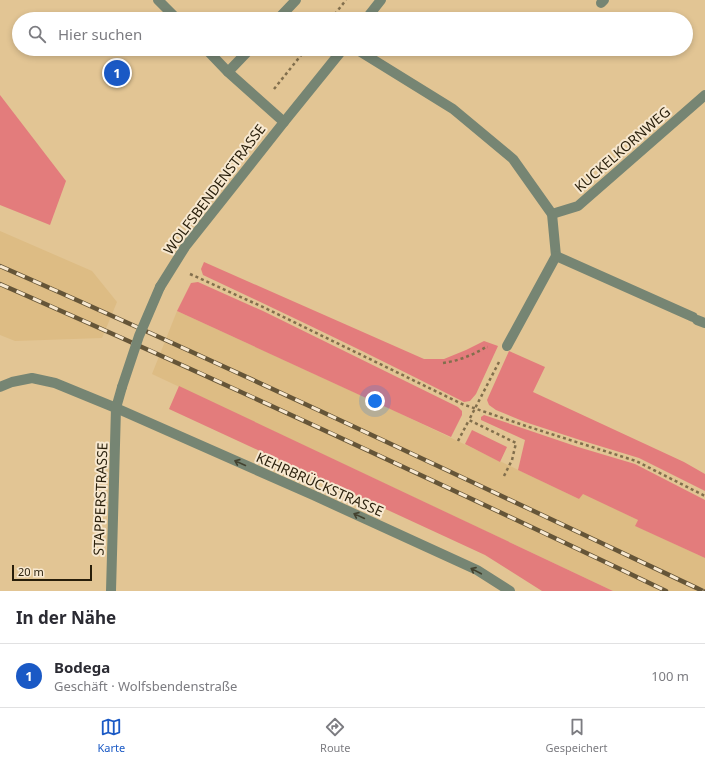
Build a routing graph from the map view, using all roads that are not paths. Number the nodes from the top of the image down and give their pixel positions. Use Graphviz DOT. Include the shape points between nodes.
graph roads {
  1 [pos="158,0"];
  2 [pos="296,0"];
  3 [pos="381,0"];
  4 [pos="170,12"];
  5 [pos="285,12"];
  6 [pos="372,12"];
  7 [pos="213,56"];
  8 [pos="243,56"];
  9 [pos="337,56"];
  10 [pos="367,56"];
  11 [pos="228,72"];
  12 [pos="705,95"];
  13 [pos="284,122"];
  14 [pos="552,214"];
  15 [pos="556,256"];
  16 [pos="698,320"];
  17 [pos="508,346"];
  18 [pos="0,387"];
  19 [pos="116,408"];
  20 [pos="111,591"];
  21 [pos="510,591"];
  1 -- 4 [label="street"];
  2 -- 5 [label="street"];
  3 -- 6 [label="street"];
  7 -- 11 [label="street, WOLFSBENDENSTRASSE"];
  8 -- 11 [label="street"];
  9 -- 13 [label="street, WOLFSBENDENSTRASSE"];
  10 -- 14 [label="street" via="452,109 513,158"];
  11 -- 13 [label="street, WOLFSBENDENSTRASSE"];
  12 -- 14 [label="street, KUCKELKORNWEG" via="578,206"];
  13 -- 19 [label="street, WOLFSBENDENSTRASSE, bridge" via="185,247 160,287 139,336"];
  14 -- 15 [label="street"];
  15 -- 16 [label="street"];
  15 -- 17 [label="street"];
  18 -- 19 [label="street, KEHRBRÜCKSTRASSE" via="32,378 55,383"];
  19 -- 20 [label="street, STAPPERSTRASSE"];
  21 -- 19 [label="street, KEHRBRÜCKSTRASSE, one-way" via="477,570"];
}
